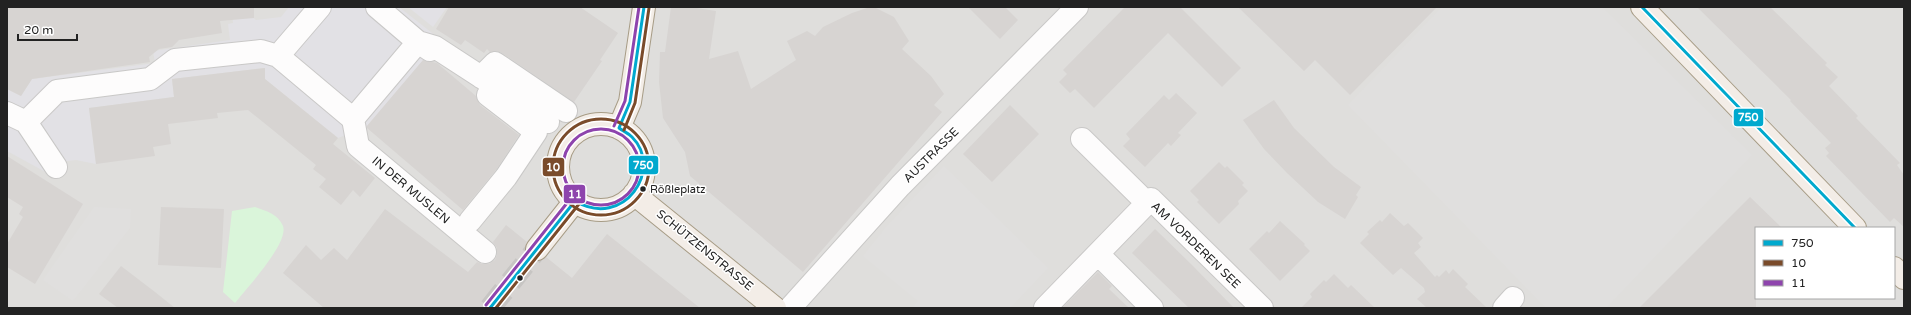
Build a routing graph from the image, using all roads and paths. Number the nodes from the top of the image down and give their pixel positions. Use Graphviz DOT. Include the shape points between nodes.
graph roads {
  1 [pos="320,7"];
  2 [pos="377,7"];
  3 [pos="644,7"];
  4 [pos="1077,7"];
  5 [pos="1642,7"];
  6 [pos="424,46"];
  7 [pos="278,56"];
  8 [pos="16,117"];
  9 [pos="353,118"];
  10 [pos="619,128"];
  11 [pos="1082,139"];
  12 [pos="56,167"];
  13 [pos="634,194"];
  14 [pos="575,201"];
  15 [pos="1147,203"];
  16 [pos="470,221"];
  17 [pos="1854,227"];
  18 [pos="537,249"];
  19 [pos="485,252"];
  20 [pos="1098,254"];
  21 [pos="1895,269"];
  22 [pos="1904,278"];
  23 [pos="775,308"];
  24 [pos="790,308"];
  25 [pos="1045,308"];
  26 [pos="1152,308"];
  27 [pos="1262,308"];
  1 -- 7 [label="street"];
  2 -- 6 [label="street"];
  3 -- 10 [label="main road" via="630,102"];
  4 -- 24 [label="street, AUSTRASSE" via="900,186"];
  5 -- 17 [label="main road"];
  6 -- 9 [label="street"];
  6 -- 16 [label="street" via="435,46 484,86 550,122"];
  7 -- 8 [label="street" via="261,51 175,60 150,79 57,92"];
  7 -- 9 [label="street"];
  8 -- 12 [label="street"];
  9 -- 19 [label="street, IN DER MUSLEN" via="358,146"];
  10 -- 13 [label="main road" via="632,137 640,150 642,180"];
  10 -- 14 [label="main road" via="604,124 588,126 574,133 564,144 558,159 558,175 564,190"];
  11 -- 15 [label="street"];
  13 -- 14 [label="main road" via="624,202 606,209 587,207"];
  13 -- 23 [label="main road, SCHÜTZENSTRASSE"];
  14 -- 18 [label="main road"];
  15 -- 20 [label="street, AM VORDEREN SEE"];
  15 -- 27 [label="street, AM VORDEREN SEE" via="1151,199"];
  20 -- 25 [label="street, AM VORDEREN SEE"];
  20 -- 26 [label="street"];
  21 -- 22 [label="main road"];
}
